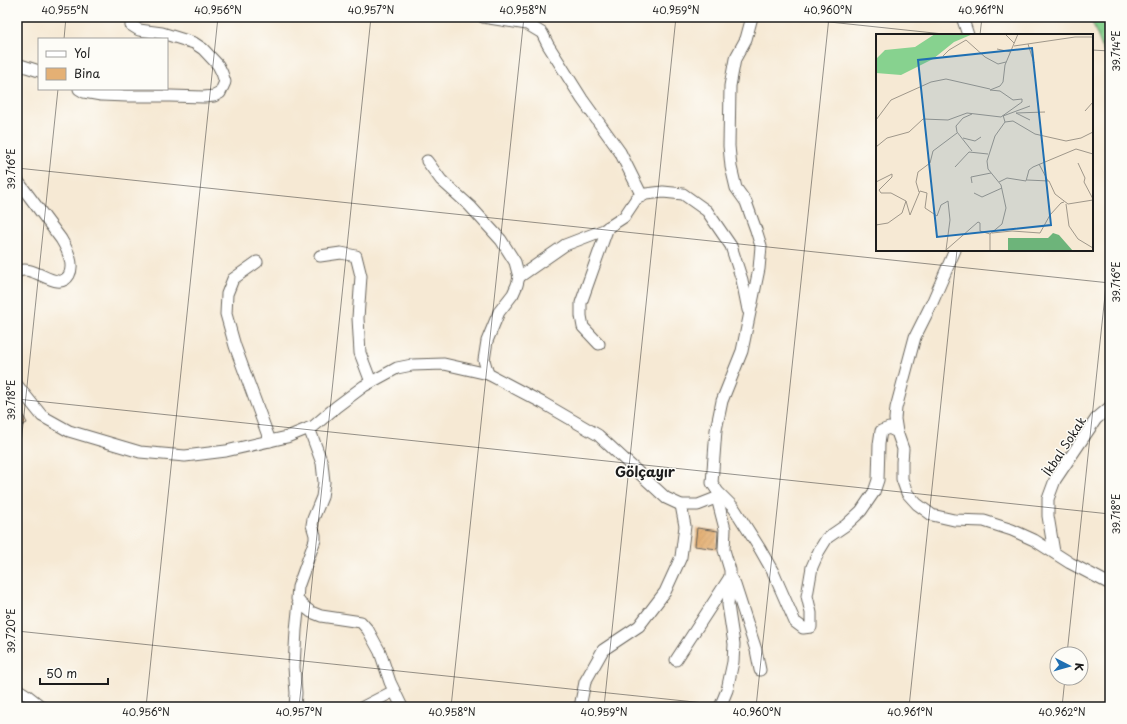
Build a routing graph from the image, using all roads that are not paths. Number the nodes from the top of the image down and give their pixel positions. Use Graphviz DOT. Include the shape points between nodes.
graph roads {
  1 [pos="133,17"];
  2 [pos="483,17"];
  3 [pos="752,17"];
  4 [pos="962,17"];
  5 [pos="968,34"];
  6 [pos="17,64"];
  7 [pos="38,71"];
  8 [pos="81,90"];
  9 [pos="427,161"];
  10 [pos="17,180"];
  11 [pos="642,196"];
  12 [pos="608,227"];
  13 [pos="955,251"];
  14 [pos="320,256"];
  15 [pos="257,262"];
  16 [pos="17,272"];
  17 [pos="519,277"];
  18 [pos="749,316"];
  19 [pos="599,344"];
  20 [pos="488,374"];
  21 [pos="371,382"];
  22 [pos="17,385"];
  23 [pos="1110,407"];
  24 [pos="309,428"];
  25 [pos="897,432"];
  26 [pos="270,441"];
  27 [pos="719,497"];
  28 [pos="680,505"];
  29 [pos="1054,552"];
  30 [pos="730,577"];
  31 [pos="1110,584"];
  32 [pos="299,602"];
  33 [pos="676,660"];
  34 [pos="760,670"];
  35 [pos="17,690"];
  36 [pos="394,691"];
  37 [pos="42,707"];
  38 [pos="295,707"];
  39 [pos="363,707"];
  40 [pos="402,707"];
  41 [pos="580,707"];
  42 [pos="720,707"];
  1 -- 8 [label="street" via="131,25 139,30 177,37 203,49 222,73 224,82 220,93 204,98 101,95"];
  2 -- 11 [label="street" via="527,24 542,33 582,99 620,152"];
  3 -- 18 [label="street" via="746,39 736,59 730,86 729,116 731,167 736,188 746,202 761,246"];
  4 -- 5 [label="street"];
  6 -- 7 [label="street"];
  9 -- 17 [label="street" via="441,180 470,206 501,240 515,262"];
  10 -- 16 [label="street" via="62,239 71,266 67,278 59,281 30,270 21,269"];
  11 -- 12 [label="street" via="624,217"];
  11 -- 18 [label="street" via="663,192 683,194 707,211 731,246 742,280"];
  12 -- 17 [label="street" via="565,245"];
  12 -- 19 [label="street" via="581,303 583,327"];
  13 -- 25 [label="street" via="915,337 896,408"];
  14 -- 21 [label="street" via="342,253 356,256 361,276 358,318 360,353"];
  15 -- 26 [label="street" via="234,279 227,294 226,314"];
  17 -- 20 [label="street" via="513,294 499,312 487,341 484,360"];
  18 -- 27 [label="street" via="742,351 722,400 716,430 712,483"];
  20 -- 21 [label="street" via="444,364 412,365 397,368"];
  20 -- 28 [label="street" via="598,435 666,498"];
  21 -- 24 [label="street"];
  22 -- 26 [label="street" via="42,416 69,431 140,452 185,456 226,451"];
  23 -- 29 [label="street, İkbal Sokak" via="1096,419 1055,480 1048,499"];
  24 -- 26 [label="street"];
  24 -- 32 [label="street" via="322,463 324,482 322,497 313,519 315,540 298,587"];
  25 -- 27 [label="street" via="889,428 881,431 878,480 874,492 861,511 827,538 814,561 807,596 811,627 803,628 796,622 773,572 734,508"];
  25 -- 29 [label="street" via="903,449 902,479 907,493 916,504 932,515 954,520 984,522 1012,530"];
  27 -- 28 [label="street" via="698,505"];
  27 -- 30 [label="street" via="725,529 724,550"];
  28 -- 41 [label="street" via="685,526 682,556 665,592 639,626 603,650 585,682"];
  29 -- 31 [label="street"];
  30 -- 33 [label="street"];
  30 -- 34 [label="street" via="756,650"];
  30 -- 42 [label="street" via="728,605 734,650 727,690"];
  32 -- 36 [label="street" via="321,616 360,622 368,630 380,652"];
  32 -- 38 [label="street" via="294,667"];
  35 -- 37 [label="street"];
  36 -- 39 [label="street"];
  36 -- 40 [label="street"];
}
